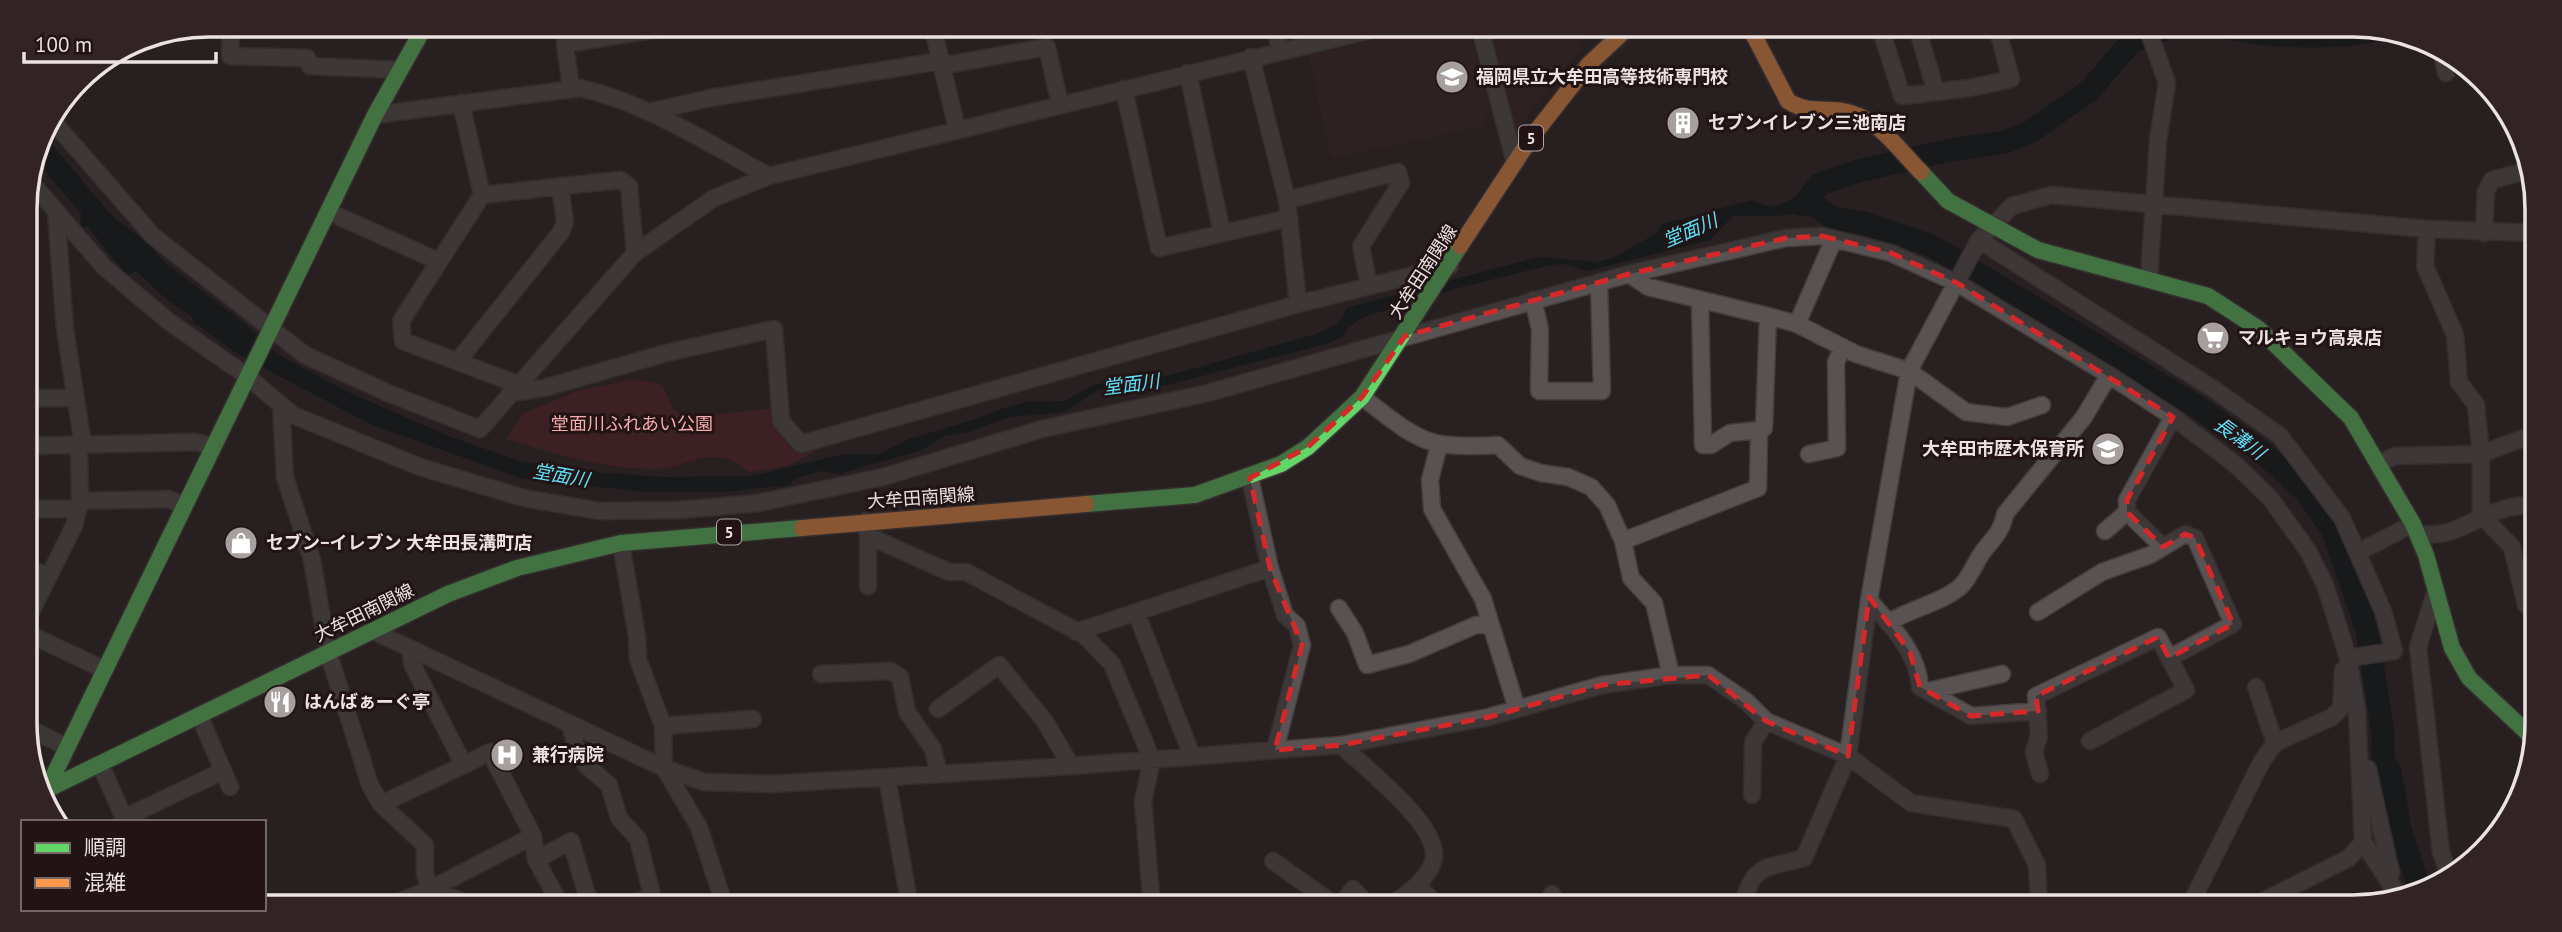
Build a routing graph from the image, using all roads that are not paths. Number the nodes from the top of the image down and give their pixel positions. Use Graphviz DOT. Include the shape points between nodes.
graph roads {
  1 [pos="231,37"];
  2 [pos="419,37"];
  3 [pos="608,37"];
  4 [pos="934,37"];
  5 [pos="1277,37"];
  6 [pos="1340,37"];
  7 [pos="1482,37"];
  8 [pos="1618,37"];
  9 [pos="1755,37"];
  10 [pos="1883,37"];
  11 [pos="1920,37"];
  12 [pos="2000,37"];
  13 [pos="2151,37"];
  14 [pos="1280,51"];
  15 [pos="1251,57"];
  16 [pos="2443,63"];
  17 [pos="940,64"];
  18 [pos="400,70"];
  19 [pos="1188,73"];
  20 [pos="2445,73"];
  21 [pos="571,88"];
  22 [pos="1124,89"];
  23 [pos="1936,92"];
  24 [pos="461,103"];
  25 [pos="1060,104"];
  26 [pos="649,113"];
  27 [pos="375,116"];
  28 [pos="58,127"];
  29 [pos="957,129"];
  30 [pos="1515,163"];
  31 [pos="2521,172"];
  32 [pos="769,176"];
  33 [pos="560,186"];
  34 [pos="38,190"];
  35 [pos="482,195"];
  36 [pos="1287,200"];
  37 [pos="2154,205"];
  38 [pos="56,212"];
  39 [pos="329,212"];
  40 [pos="1289,218"];
  41 [pos="1994,224"];
  42 [pos="2427,229"];
  43 [pos="1222,233"];
  44 [pos="2484,233"];
  45 [pos="2525,233"];
  46 [pos="1834,239"];
  47 [pos="1979,240"];
  48 [pos="635,253"];
  49 [pos="438,261"];
  50 [pos="1450,266"];
  51 [pos="1629,274"];
  52 [pos="2149,279"];
  53 [pos="1599,282"];
  54 [pos="1956,283"];
  55 [pos="1369,286"];
  56 [pos="1533,300"];
  57 [pos="1700,300"];
  58 [pos="1298,304"];
  59 [pos="1768,316"];
  60 [pos="1797,324"];
  61 [pos="270,328"];
  62 [pos="1405,335"];
  63 [pos="1843,347"];
  64 [pos="457,362"];
  65 [pos="1909,371"];
  66 [pos="2109,375"];
  67 [pos="248,377"];
  68 [pos="513,388"];
  69 [pos="1362,397"];
  70 [pos="37,398"];
  71 [pos="76,398"];
  72 [pos="281,405"];
  73 [pos="2042,405"];
  74 [pos="2173,417"];
  75 [pos="1759,430"];
  76 [pos="2525,438"];
  77 [pos="81,445"];
  78 [pos="1439,445"];
  79 [pos="37,446"];
  80 [pos="212,446"];
  81 [pos="1809,454"];
  82 [pos="2482,454"];
  83 [pos="2379,464"];
  84 [pos="1250,478"];
  85 [pos="79,505"];
  86 [pos="2525,505"];
  87 [pos="184,506"];
  88 [pos="37,508"];
  89 [pos="2127,512"];
  90 [pos="2481,515"];
  91 [pos="867,528"];
  92 [pos="2415,529"];
  93 [pos="2105,531"];
  94 [pos="1623,541"];
  95 [pos="621,543"];
  96 [pos="2163,547"];
  97 [pos="2368,547"];
  98 [pos="1270,568"];
  99 [pos="37,572"];
  100 [pos="50,575"];
  101 [pos="868,586"];
  102 [pos="2435,593"];
  103 [pos="37,600"];
  104 [pos="1869,600"];
  105 [pos="2525,601"];
  106 [pos="1339,608"];
  107 [pos="1136,612"];
  108 [pos="2038,612"];
  109 [pos="1888,623"];
  110 [pos="1490,625"];
  111 [pos="373,631"];
  112 [pos="1076,632"];
  113 [pos="37,638"];
  114 [pos="410,649"];
  115 [pos="328,652"];
  116 [pos="2169,658"];
  117 [pos="2348,658"];
  118 [pos="105,670"];
  119 [pos="821,674"];
  120 [pos="2002,674"];
  121 [pos="1671,675"];
  122 [pos="2256,687"];
  123 [pos="1928,691"];
  124 [pos="938,709"];
  125 [pos="1517,709"];
  126 [pos="2038,711"];
  127 [pos="2357,711"];
  128 [pos="199,715"];
  129 [pos="753,719"];
  130 [pos="1766,721"];
  131 [pos="570,724"];
  132 [pos="663,726"];
  133 [pos="2525,731"];
  134 [pos="37,733"];
  135 [pos="2090,741"];
  136 [pos="2275,743"];
  137 [pos="1341,745"];
  138 [pos="66,747"];
  139 [pos="1275,750"];
  140 [pos="1192,756"];
  141 [pos="1848,756"];
  142 [pos="1152,760"];
  143 [pos="100,764"];
  144 [pos="464,765"];
  145 [pos="1071,766"];
  146 [pos="664,768"];
  147 [pos="223,771"];
  148 [pos="2040,774"];
  149 [pos="939,775"];
  150 [pos="887,778"];
  151 [pos="48,784"];
  152 [pos="230,787"];
  153 [pos="50,789"];
  154 [pos="1752,795"];
  155 [pos="381,804"];
  156 [pos="125,820"];
  157 [pos="533,836"];
  158 [pos="2363,842"];
  159 [pos="536,860"];
  160 [pos="1273,861"];
  161 [pos="2446,867"];
  162 [pos="1417,885"];
  163 [pos="431,889"];
  164 [pos="2395,890"];
  165 [pos="2396,890"];
  166 [pos="417,895"];
  167 [pos="446,895"];
  168 [pos="555,895"];
  169 [pos="588,895"];
  170 [pos="652,895"];
  171 [pos="721,895"];
  172 [pos="908,895"];
  173 [pos="1152,895"];
  174 [pos="1321,895"];
  175 [pos="1404,895"];
  176 [pos="1427,895"];
  177 [pos="1745,895"];
  178 [pos="2038,895"];
  179 [pos="2195,895"];
  180 [pos="2275,895"];
  1 -- 18 [label="street" via="230,56 307,58 310,66"];
  2 -- 18 [label="street"];
  3 -- 21 [label="street" via="565,44"];
  4 -- 17 [label="street"];
  5 -- 14 [label="street"];
  6 -- 14 [label="street"];
  7 -- 30 [label="street"];
  8 -- 30 [label="street, 大牟田南関線 / 5" via="1590,64"];
  9 -- 41 [label="street" via="1788,100 1800,109 1860,116 1875,124 1948,201"];
  10 -- 23 [label="street" via="1902,96"];
  11 -- 23 [label="street"];
  12 -- 23 [label="street" via="2011,79"];
  13 -- 37 [label="street" via="2167,83"];
  14 -- 15 [label="street"];
  15 -- 19 [label="street"];
  15 -- 36 [label="street"];
  16 -- 20 [label="street"];
  17 -- 25 [label="street" via="1047,47"];
  17 -- 26 [label="street" via="710,98"];
  17 -- 29 [label="street"];
  18 -- 27 [label="street"];
  19 -- 22 [label="street"];
  19 -- 43 [label="street"];
  21 -- 24 [label="street"];
  21 -- 26 [label="street" via="601,93"];
  22 -- 25 [label="street"];
  22 -- 43 [label="street" via="1159,248"];
  24 -- 27 [label="street"];
  24 -- 35 [label="street"];
  25 -- 29 [label="street"];
  26 -- 32 [label="street"];
  27 -- 39 [label="street"];
  28 -- 61 [label="street" via="153,236"];
  29 -- 32 [label="street"];
  30 -- 50 [label="street, 大牟田南関線 / 5"];
  31 -- 44 [label="street" via="2492,180 2486,191"];
  32 -- 48 [label="street" via="714,198"];
  33 -- 35 [label="street"];
  33 -- 48 [label="street" via="620,180 629,186"];
  33 -- 64 [label="street" via="565,222 561,232"];
  34 -- 38 [label="street"];
  35 -- 49 [label="street"];
  36 -- 40 [label="street"];
  36 -- 55 [label="street" via="1398,172 1401,183 1361,246"];
  37 -- 41 [label="street" via="2052,195 2012,205"];
  37 -- 42 [label="street"];
  37 -- 52 [label="street"];
  38 -- 67 [label="street" via="104,267 141,300"];
  38 -- 71 [label="street" via="65,329"];
  39 -- 49 [label="street"];
  39 -- 61 [label="street"];
  40 -- 43 [label="street"];
  40 -- 58 [label="street"];
  41 -- 47 [label="street"];
  41 -- 52 [label="street" via="2059,258"];
  42 -- 44 [label="street"];
  42 -- 82 [label="street" via="2425,266 2455,335 2459,382 2476,405"];
  44 -- 45 [label="street"];
  46 -- 51 [label="street" via="1786,237"];
  46 -- 54 [label="street" via="1891,253"];
  46 -- 60 [label="street"];
  47 -- 54 [label="street"];
  47 -- 117 [label="street" via="2280,436 2342,518 2383,611 2394,651"];
  48 -- 68 [label="street"];
  49 -- 64 [label="street" via="401,321 403,341"];
  50 -- 55 [label="street"];
  50 -- 62 [label="street, 大牟田南関線 / 5"];
  51 -- 53 [label="street"];
  51 -- 57 [label="street" via="1648,287"];
  52 -- 83 [label="street" via="2208,296 2259,329 2336,400"];
  53 -- 56 [label="street"];
  53 -- 56 [label="street" via="1602,391 1539,391 1539,329"];
  54 -- 65 [label="street"];
  54 -- 66 [label="street"];
  55 -- 58 [label="street"];
  56 -- 62 [label="street"];
  57 -- 59 [label="street"];
  57 -- 75 [label="street" via="1703,445 1730,433"];
  58 -- 68 [label="street" via="801,444 781,421 774,329 666,353 544,388"];
  59 -- 60 [label="street"];
  59 -- 75 [label="street" via="1764,428"];
  60 -- 63 [label="street"];
  61 -- 67 [label="street"];
  61 -- 68 [label="street" via="305,355 480,429"];
  62 -- 69 [label="street, 大牟田南関線 / 5"];
  62 -- 72 [label="street" via="1208,393 1042,429 883,477 758,503 679,510 599,511 524,498 420,467 293,415"];
  63 -- 65 [label="street"];
  63 -- 81 [label="street" via="1836,362 1837,448"];
  64 -- 68 [label="street"];
  65 -- 73 [label="street" via="1966,412 2007,417"];
  65 -- 104 [label="street"];
  66 -- 74 [label="street"];
  66 -- 109 [label="street" via="2084,417 2005,513 2004,526 1967,579 1949,594"];
  67 -- 72 [label="street"];
  67 -- 80 [label="street"];
  69 -- 78 [label="street" via="1415,437"];
  69 -- 84 [label="street, 大牟田南関線 / 5" via="1308,447"];
  70 -- 71 [label="street"];
  71 -- 77 [label="street"];
  72 -- 115 [label="street" via="285,477 312,560"];
  74 -- 89 [label="street" via="2127,500"];
  74 -- 117 [label="street" via="2236,465 2270,498 2308,551 2325,585"];
  75 -- 94 [label="street" via="1758,488"];
  76 -- 82 [label="street"];
  77 -- 79 [label="street"];
  77 -- 80 [label="street" via="195,442"];
  77 -- 85 [label="street"];
  78 -- 94 [label="street" via="1498,444 1520,466 1591,487 1615,517"];
  78 -- 110 [label="street" via="1430,480 1432,509 1483,599"];
  80 -- 87 [label="street"];
  82 -- 83 [label="street" via="2395,456"];
  82 -- 90 [label="street"];
  83 -- 92 [label="street"];
  84 -- 91 [label="street, 大牟田南関線 / 5" via="1195,495"];
  84 -- 98 [label="street"];
  85 -- 87 [label="street" via="169,499"];
  85 -- 88 [label="street"];
  85 -- 100 [label="street"];
  86 -- 90 [label="street"];
  87 -- 118 [label="street"];
  89 -- 93 [label="street"];
  89 -- 96 [label="street"];
  90 -- 92 [label="street" via="2449,533"];
  90 -- 105 [label="street" via="2512,547"];
  91 -- 95 [label="street, 大牟田南関線 / 5"];
  91 -- 101 [label="street"];
  91 -- 112 [label="street" via="949,572 966,572"];
  92 -- 97 [label="street"];
  92 -- 102 [label="street"];
  94 -- 121 [label="street" via="1631,578 1654,603"];
  95 -- 111 [label="street, 大牟田南関線 / 5" via="517,568 448,594"];
  95 -- 132 [label="street" via="638,659"];
  96 -- 108 [label="street" via="2102,572"];
  96 -- 116 [label="street" via="2185,534 2194,538 2233,624"];
  98 -- 107 [label="street"];
  98 -- 139 [label="street" via="1285,615 1297,626 1302,645"];
  99 -- 100 [label="street"];
  100 -- 103 [label="street"];
  102 -- 133 [label="street" via="2452,648 2469,678"];
  102 -- 161 [label="street" via="2418,647"];
  104 -- 109 [label="street"];
  104 -- 141 [label="street"];
  106 -- 110 [label="street" via="1367,665 1409,654 1476,625"];
  107 -- 112 [label="street"];
  107 -- 140 [label="street"];
  109 -- 123 [label="street" via="1919,669 1920,687"];
  110 -- 125 [label="street"];
  111 -- 114 [label="street"];
  111 -- 115 [label="street, 大牟田南関線 / 5"];
  112 -- 142 [label="street" via="1102,650 1112,664"];
  113 -- 118 [label="street"];
  114 -- 131 [label="street"];
  114 -- 144 [label="street" via="412,664"];
  115 -- 128 [label="street, 大牟田南関線 / 5"];
  115 -- 155 [label="street" via="370,785"];
  116 -- 126 [label="street" via="2158,637 2036,696"];
  116 -- 135 [label="street" via="2186,690"];
  117 -- 127 [label="street"];
  117 -- 136 [label="street" via="2343,666 2340,708 2332,717"];
  118 -- 138 [label="street"];
  119 -- 149 [label="street" via="891,671 900,677 908,712 933,749"];
  120 -- 123 [label="street"];
  121 -- 125 [label="street" via="1602,685"];
  121 -- 130 [label="street" via="1708,675"];
  122 -- 136 [label="street"];
  123 -- 126 [label="street" via="1971,716"];
  124 -- 145 [label="street" via="999,665 1044,720"];
  125 -- 137 [label="street"];
  126 -- 148 [label="street" via="2034,752"];
  127 -- 158 [label="street"];
  127 -- 165 [label="street"];
  128 -- 143 [label="street, 大牟田南関線 / 5"];
  128 -- 147 [label="street"];
  129 -- 132 [label="street"];
  130 -- 141 [label="street"];
  130 -- 154 [label="street" via="1753,742"];
  131 -- 146 [label="street"];
  131 -- 170 [label="street" via="586,765 608,785 619,818 638,839"];
  132 -- 146 [label="street"];
  134 -- 138 [label="street"];
  136 -- 179 [label="street"];
  137 -- 139 [label="street"];
  137 -- 162 [label="street" via="1411,811 1430,839 1433,862"];
  138 -- 151 [label="street"];
  139 -- 140 [label="street"];
  140 -- 142 [label="street"];
  141 -- 177 [label="street" via="1804,858 1759,870"];
  141 -- 178 [label="street" via="1911,803 2014,819 2037,865"];
  142 -- 145 [label="street"];
  142 -- 173 [label="street" via="1143,802"];
  143 -- 153 [label="street, 大牟田南関線 / 5"];
  143 -- 156 [label="street"];
  144 -- 155 [label="street"];
  144 -- 157 [label="street" via="490,752"];
  145 -- 149 [label="street"];
  146 -- 150 [label="street" via="704,782"];
  146 -- 171 [label="street" via="699,827"];
  147 -- 152 [label="street"];
  147 -- 156 [label="street"];
  149 -- 150 [label="street"];
  150 -- 172 [label="street"];
  155 -- 163 [label="street" via="425,845 425,875"];
  157 -- 159 [label="street"];
  157 -- 163 [label="street"];
  158 -- 164 [label="street"];
  158 -- 180 [label="street" via="2349,858"];
  159 -- 168 [label="street"];
  159 -- 169 [label="street" via="572,841"];
  160 -- 174 [label="street"];
  162 -- 175 [label="street"];
  162 -- 176 [label="street"];
  163 -- 166 [label="street"];
  163 -- 167 [label="street"];
}
